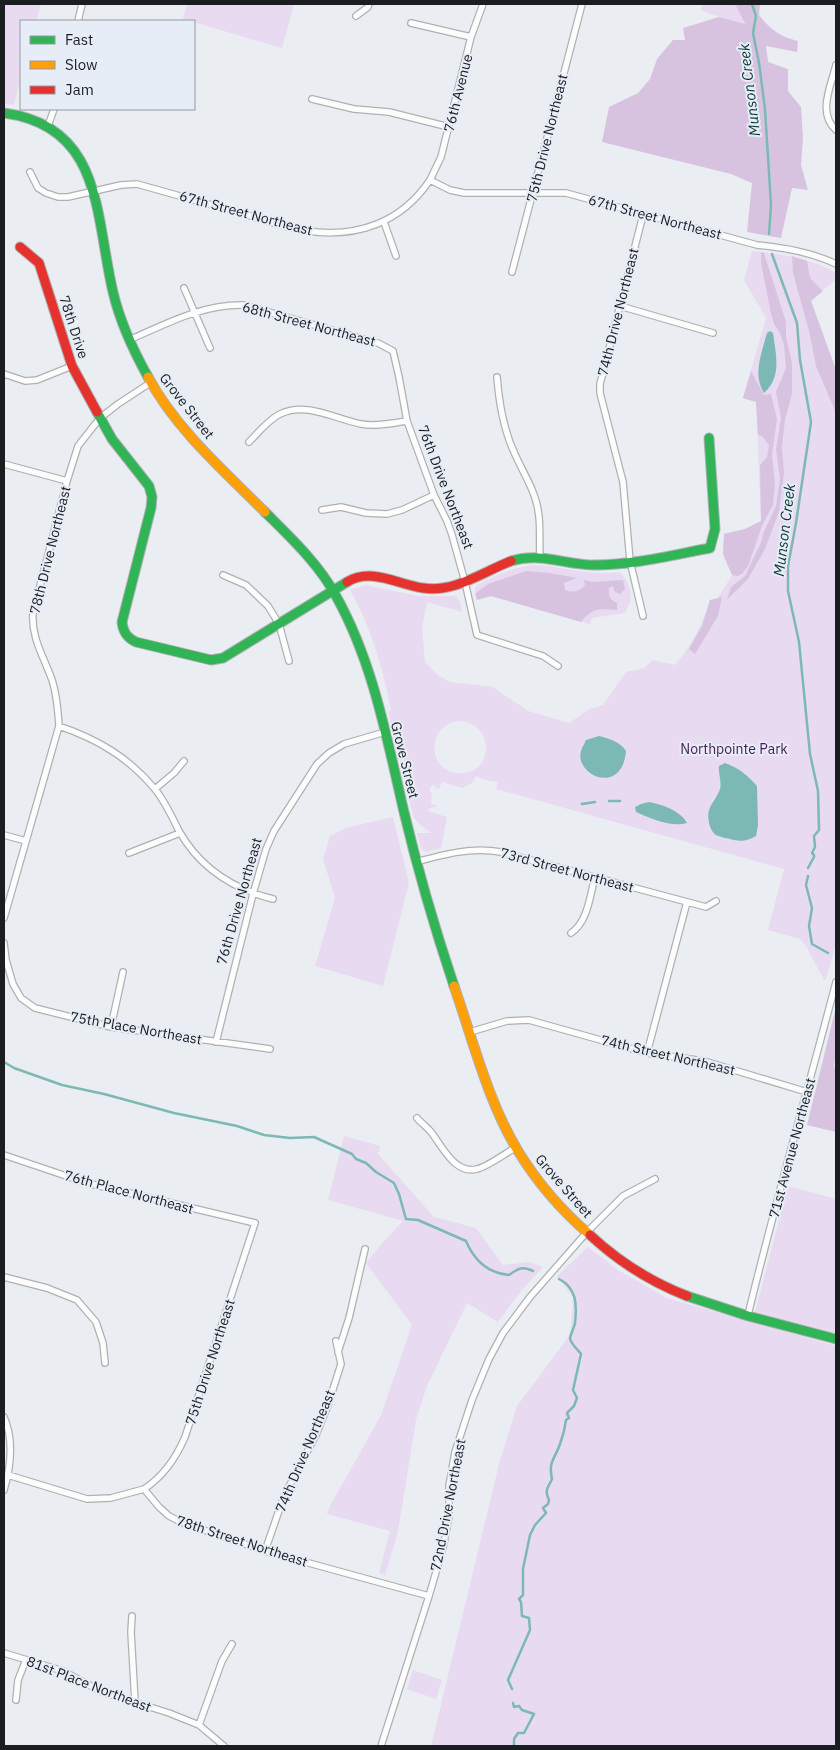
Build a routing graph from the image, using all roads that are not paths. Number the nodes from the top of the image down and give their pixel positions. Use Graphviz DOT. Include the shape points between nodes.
graph roads {
  1 [pos="82,4"];
  2 [pos="369,4"];
  3 [pos="483,4"];
  4 [pos="582,4"];
  5 [pos="356,16"];
  6 [pos="78,20"];
  7 [pos="411,23"];
  8 [pos="471,37"];
  9 [pos="836,64"];
  10 [pos="312,99"];
  11 [pos="54,110"];
  12 [pos="4,113"];
  13 [pos="48,126"];
  14 [pos="450,127"];
  15 [pos="836,130"];
  16 [pos="30,172"];
  17 [pos="430,180"];
  18 [pos="93,192"];
  19 [pos="533,193"];
  20 [pos="643,215"];
  21 [pos="384,222"];
  22 [pos="20,247"];
  23 [pos="396,256"];
  24 [pos="836,264"];
  25 [pos="512,272"];
  26 [pos="184,288"];
  27 [pos="620,306"];
  28 [pos="194,312"];
  29 [pos="713,333"];
  30 [pos="129,340"];
  31 [pos="210,348"];
  32 [pos="393,351"];
  33 [pos="72,366"];
  34 [pos="4,374"];
  35 [pos="497,377"];
  36 [pos="150,383"];
  37 [pos="100,418"];
  38 [pos="407,421"];
  39 [pos="709,438"];
  40 [pos="249,442"];
  41 [pos="4,464"];
  42 [pos="67,481"];
  43 [pos="434,496"];
  44 [pos="322,510"];
  45 [pos="540,556"];
  46 [pos="630,561"];
  47 [pos="223,575"];
  48 [pos="465,582"];
  49 [pos="333,590"];
  50 [pos="643,616"];
  51 [pos="279,624"];
  52 [pos="289,661"];
  53 [pos="558,666"];
  54 [pos="59,726"];
  55 [pos="385,732"];
  56 [pos="184,761"];
  57 [pos="155,789"];
  58 [pos="180,833"];
  59 [pos="4,834"];
  60 [pos="26,841"];
  61 [pos="129,853"];
  62 [pos="416,862"];
  63 [pos="595,877"];
  64 [pos="253,894"];
  65 [pos="273,899"];
  66 [pos="716,901"];
  67 [pos="687,902"];
  68 [pos="4,918"];
  69 [pos="571,933"];
  70 [pos="4,943"];
  71 [pos="123,972"];
  72 [pos="836,982"];
  73 [pos="111,1026"];
  74 [pos="470,1032"];
  75 [pos="216,1042"];
  76 [pos="270,1049"];
  77 [pos="647,1054"];
  78 [pos="807,1092"];
  79 [pos="417,1118"];
  80 [pos="516,1148"];
  81 [pos="4,1154"];
  82 [pos="655,1179"];
  83 [pos="255,1223"];
  84 [pos="586,1232"];
  85 [pos="365,1249"];
  86 [pos="4,1277"];
  87 [pos="748,1315"];
  88 [pos="836,1339"];
  89 [pos="336,1341"];
  90 [pos="338,1352"];
  91 [pos="105,1363"];
  92 [pos="4,1417"];
  93 [pos="8,1475"];
  94 [pos="144,1489"];
  95 [pos="4,1490"];
  96 [pos="265,1551"];
  97 [pos="429,1596"];
  98 [pos="132,1616"];
  99 [pos="232,1644"];
  100 [pos="4,1652"];
  101 [pos="26,1660"];
  102 [pos="16,1700"];
  103 [pos="135,1702"];
  104 [pos="199,1725"];
  105 [pos="224,1746"];
  106 [pos="381,1746"];
  1 -- 6 [label="street"];
  2 -- 5 [label="street"];
  3 -- 8 [label="street, 76th Avenue"];
  4 -- 19 [label="street, 75th Drive Northeast"];
  7 -- 8 [label="street"];
  8 -- 14 [label="street, 76th Avenue"];
  9 -- 15 [label="street" via="826,107 828,121"];
  10 -- 14 [label="street" via="354,109 389,112"];
  11 -- 13 [label="street"];
  12 -- 13 [label="street, Grove Street" via="24,115"];
  13 -- 18 [label="street, Grove Street" via="73,148"];
  14 -- 17 [label="street, 76th Avenue"];
  16 -- 18 [label="street, 67th Street Northeast" via="38,188 53,196"];
  17 -- 19 [label="street, 67th Street Northeast" via="450,190 464,192"];
  17 -- 21 [label="street, 67th Street Northeast" via="407,207"];
  18 -- 21 [label="street, 67th Street Northeast" via="137,184 296,228 334,234 364,230"];
  18 -- 30 [label="street, Grove Street" via="114,294"];
  19 -- 20 [label="street, 67th Street Northeast" via="566,193"];
  19 -- 25 [label="street, 75th Drive Northeast"];
  20 -- 24 [label="street, 67th Street Northeast" via="757,245 786,247"];
  20 -- 27 [label="street, 74th Drive Northeast"];
  21 -- 23 [label="street"];
  22 -- 33 [label="street, 78th Drive" via="39,263"];
  26 -- 28 [label="street"];
  27 -- 29 [label="street"];
  27 -- 46 [label="street, 74th Drive Northeast" via="600,393 623,482"];
  28 -- 30 [label="street, 68th Street Northeast"];
  28 -- 31 [label="street"];
  28 -- 32 [label="street, 68th Street Northeast" via="226,304 244,304 378,343"];
  30 -- 36 [label="street, Grove Street"];
  32 -- 38 [label="street, 76th Drive Northeast"];
  33 -- 34 [label="street" via="37,380 25,381"];
  33 -- 37 [label="street, 78th Drive"];
  35 -- 45 [label="street" via="504,424 538,510"];
  36 -- 37 [label="street, 78th Drive Northeast"];
  36 -- 49 [label="street, Grove Street" via="190,436 289,536"];
  37 -- 42 [label="street, 78th Drive Northeast" via="78,446"];
  37 -- 51 [label="street, 78th Drive" via="149,486 152,497 122,622 130,639 211,660 235,652"];
  38 -- 40 [label="street" via="376,426 293,409 278,414"];
  38 -- 43 [label="street, 76th Drive Northeast"];
  39 -- 46 [label="street" via="715,529 710,548"];
  41 -- 42 [label="street"];
  42 -- 54 [label="street, 78th Drive Northeast" via="32,624 52,679"];
  43 -- 44 [label="street" via="387,514 341,507"];
  43 -- 48 [label="street, 76th Drive Northeast" via="447,520"];
  45 -- 46 [label="street" via="595,565"];
  45 -- 48 [label="street" via="503,564"];
  46 -- 50 [label="street, 74th Drive Northeast"];
  47 -- 51 [label="street" via="246,585 268,606"];
  48 -- 49 [label="street" via="438,589 421,588 368,576 353,578"];
  48 -- 53 [label="street, 76th Drive Northeast" via="477,635 542,656"];
  49 -- 51 [label="street"];
  49 -- 55 [label="street, Grove Street" via="364,660"];
  51 -- 52 [label="street"];
  54 -- 57 [label="street" via="110,749"];
  54 -- 60 [label="street, 78th Drive Northeast"];
  55 -- 62 [label="street, Grove Street"];
  55 -- 64 [label="street, 76th Drive Northeast" via="344,744 317,764 274,831"];
  56 -- 57 [label="street"];
  57 -- 58 [label="street"];
  58 -- 61 [label="street"];
  58 -- 64 [label="street" via="196,857 211,870"];
  59 -- 60 [label="street"];
  60 -- 68 [label="street, 78th Drive Northeast"];
  62 -- 63 [label="street, 73rd Street Northeast" via="451,852 486,849"];
  62 -- 74 [label="street, Grove Street"];
  63 -- 67 [label="street, 73rd Street Northeast"];
  63 -- 69 [label="street" via="583,922"];
  64 -- 65 [label="street"];
  64 -- 75 [label="street, 76th Drive Northeast"];
  66 -- 67 [label="street, 73rd Street Northeast" via="706,907"];
  67 -- 77 [label="street"];
  70 -- 73 [label="street, 75th Place Northeast" via="13,984 22,998 35,1008"];
  71 -- 73 [label="street"];
  72 -- 78 [label="street, 71st Avenue Northeast"];
  73 -- 75 [label="street, 75th Place Northeast"];
  74 -- 77 [label="street, 74th Street Northeast" via="507,1021 529,1020"];
  74 -- 80 [label="street, Grove Street" via="495,1106"];
  75 -- 76 [label="street, 75th Place Northeast"];
  77 -- 78 [label="street, 74th Street Northeast" via="704,1061"];
  78 -- 87 [label="street, 71st Avenue Northeast"];
  79 -- 80 [label="street" via="448,1157 460,1166 477,1169"];
  80 -- 84 [label="street, Grove Street" via="540,1182"];
  81 -- 83 [label="street, 76th Place Northeast" via="87,1183"];
  82 -- 84 [label="street, 72nd Drive Northeast" via="623,1196"];
  83 -- 94 [label="street, 75th Drive Northeast" via="178,1454 156,1482"];
  84 -- 87 [label="street, Grove Street" via="610,1253 662,1285"];
  84 -- 97 [label="street, 72nd Drive Northeast" via="530,1297 503,1333 489,1359 455,1452 449,1486 449,1516"];
  85 -- 90 [label="street, 74th Drive Northeast"];
  86 -- 91 [label="street" via="77,1300 96,1322"];
  87 -- 88 [label="street, Grove Street"];
  89 -- 90 [label="street, 74th Drive Northeast"];
  90 -- 96 [label="street, 74th Drive Northeast" via="341,1364 328,1405 284,1496"];
  92 -- 93 [label="street" via="11,1444"];
  93 -- 94 [label="street" via="87,1499 111,1498"];
  93 -- 95 [label="street"];
  94 -- 96 [label="street, 78th Street Northeast" via="169,1516"];
  96 -- 97 [label="street, 78th Street Northeast"];
  97 -- 106 [label="street, 72nd Drive Northeast"];
  98 -- 103 [label="street"];
  99 -- 104 [label="street" via="222,1661"];
  100 -- 101 [label="street, 81st Place Northeast"];
  101 -- 102 [label="street" via="18,1680"];
  101 -- 103 [label="street, 81st Place Northeast" via="63,1671 102,1692"];
  103 -- 104 [label="street, 81st Place Northeast"];
  104 -- 105 [label="street, 81st Place Northeast"];
}
